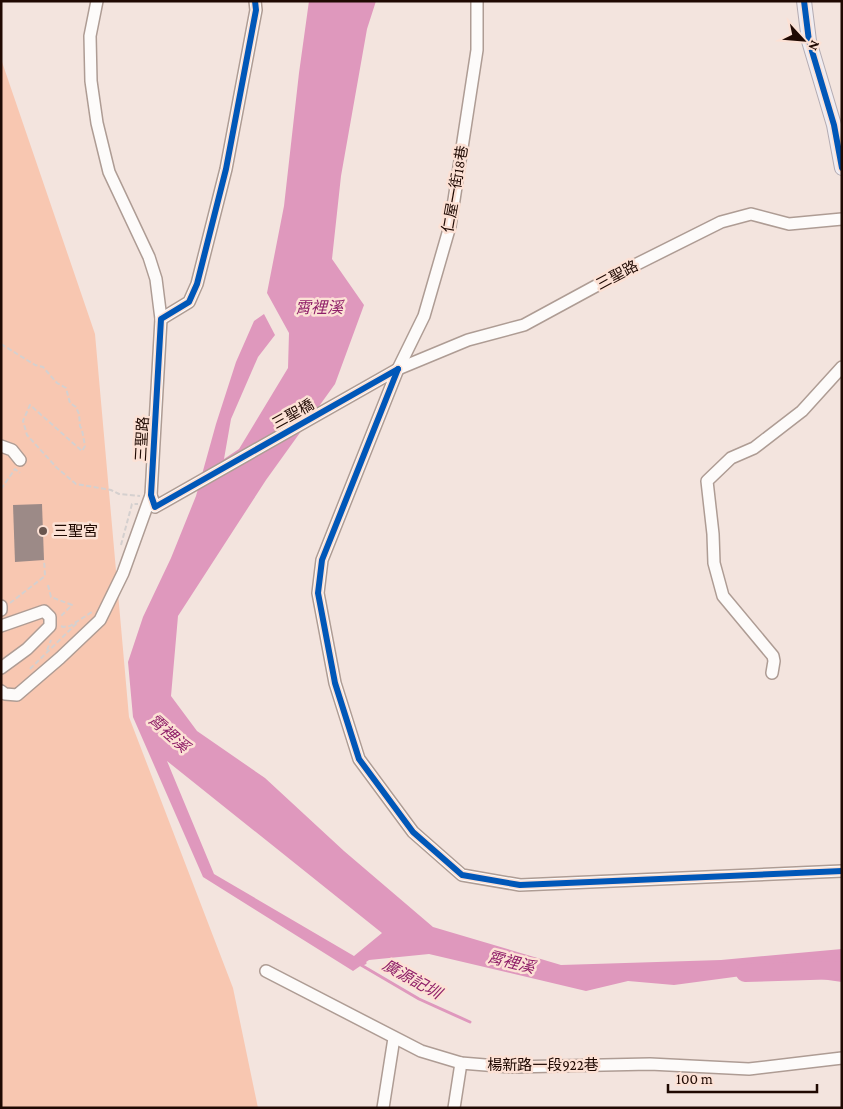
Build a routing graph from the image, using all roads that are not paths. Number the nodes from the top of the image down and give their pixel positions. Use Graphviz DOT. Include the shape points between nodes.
graph roads {
  1 [pos="97,1"];
  2 [pos="255,1"];
  3 [pos="477,1"];
  4 [pos="804,1"];
  5 [pos="842,168"];
  6 [pos="842,219"];
  7 [pos="160,320"];
  8 [pos="842,367"];
  9 [pos="398,369"];
  10 [pos="1,446"];
  11 [pos="20,460"];
  12 [pos="148,502"];
  13 [pos="1,606"];
  14 [pos="1,610"];
  15 [pos="1,626"];
  16 [pos="1,668"];
  17 [pos="772,673"];
  18 [pos="1,691"];
  19 [pos="842,871"];
  20 [pos="266,971"];
  21 [pos="394,1038"];
  22 [pos="842,1058"];
  23 [pos="461,1063"];
  24 [pos="383,1108"];
  25 [pos="454,1108"];
  1 -- 7 [label="street, 三聖路" via="90,36 91,81 97,123 109,172 149,257 156,279"];
  2 -- 7 [label="street" via="256,10 226,169 197,284 189,302"];
  3 -- 9 [label="street, 仁屋一街18巷" via="477,50 450,226 424,316"];
  4 -- 5 [label="main road" via="809,40 834,125"];
  6 -- 9 [label="street, 三聖路" via="789,224 751,214 721,222 524,325 468,340"];
  7 -- 12 [label="street, 三聖路"];
  8 -- 17 [label="street" via="802,411 754,448 731,458 707,481 714,563 724,596 773,656"];
  9 -- 12 [label="street, 三聖橋" via="154,507"];
  9 -- 19 [label="street, 仁屋一街18巷" via="322,560 318,594 335,683 359,759 413,832 462,875 520,885"];
  10 -- 11 [label="street" via="12,450"];
  12 -- 18 [label="street, 三聖路" via="123,573 100,620 17,696"];
  13 -- 14 [label="street"];
  15 -- 16 [label="street" via="44,610 50,617 50,626"];
  20 -- 21 [label="street, 楊新路一段922巷"];
  21 -- 23 [label="street, 楊新路一段922巷" via="421,1051"];
  21 -- 24 [label="street"];
  22 -- 23 [label="street, 楊新路一段922巷" via="749,1069 650,1064 511,1067"];
  23 -- 25 [label="street"];
}
